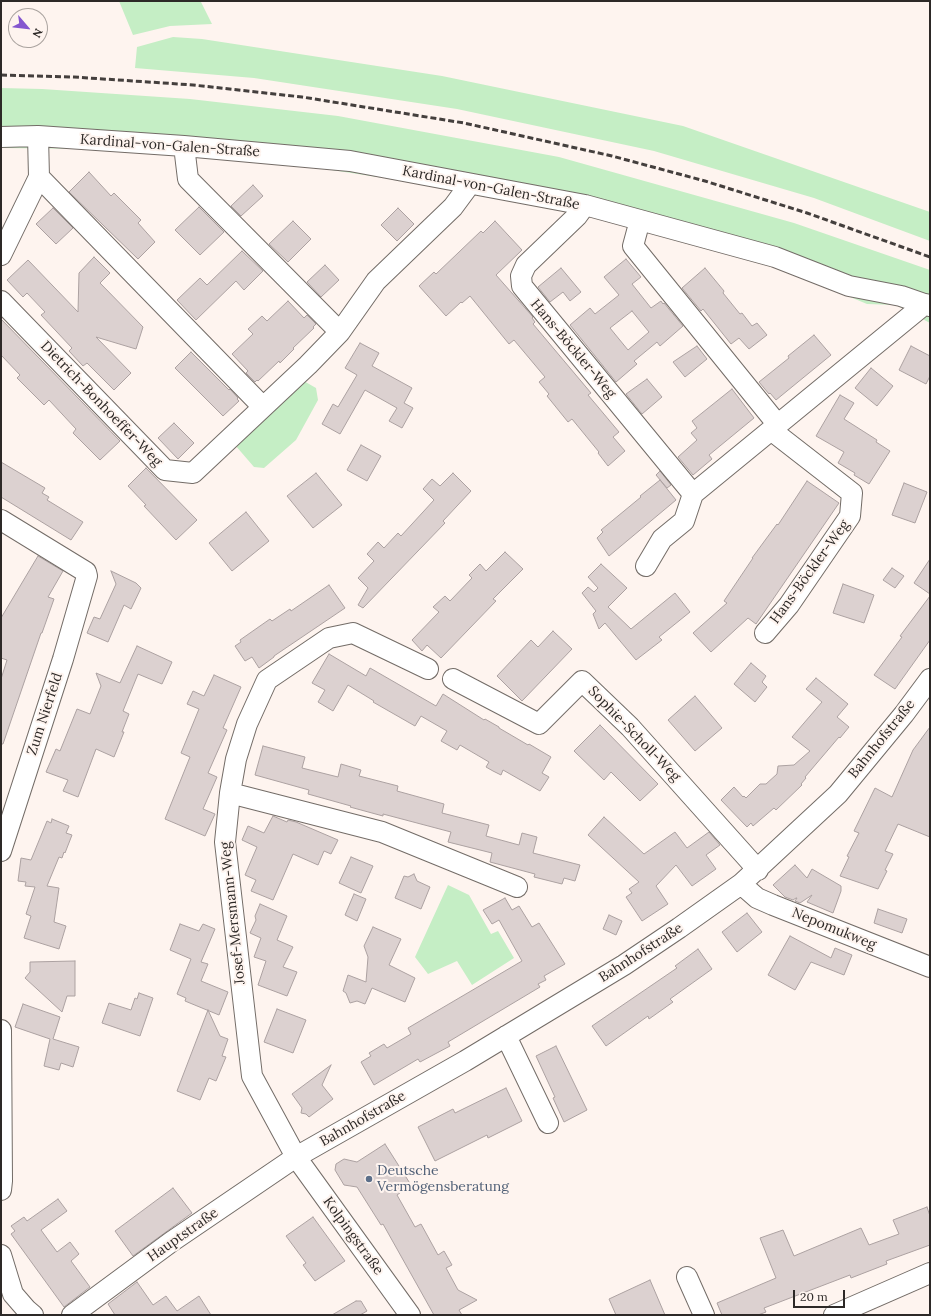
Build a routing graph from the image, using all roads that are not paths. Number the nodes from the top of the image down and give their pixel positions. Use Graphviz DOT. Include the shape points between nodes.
graph roads {
  1 [pos="38,136"];
  2 [pos="1,137"];
  3 [pos="184,146"];
  4 [pos="39,177"];
  5 [pos="470,184"];
  6 [pos="585,205"];
  7 [pos="640,220"];
  8 [pos="1,256"];
  9 [pos="1,301"];
  10 [pos="928,305"];
  11 [pos="340,332"];
  12 [pos="262,407"];
  13 [pos="774,428"];
  14 [pos="693,494"];
  15 [pos="1,520"];
  16 [pos="646,566"];
  17 [pos="765,633"];
  18 [pos="428,669"];
  19 [pos="453,679"];
  20 [pos="930,679"];
  21 [pos="230,793"];
  22 [pos="1,851"];
  23 [pos="758,870"];
  24 [pos="742,884"];
  25 [pos="518,887"];
  26 [pos="930,967"];
  27 [pos="1,1030"];
  28 [pos="506,1036"];
  29 [pos="548,1124"];
  30 [pos="296,1157"];
  31 [pos="1,1190"];
  32 [pos="1,1255"];
  33 [pos="930,1273"];
  34 [pos="687,1276"];
  35 [pos="13,1294"];
  36 [pos="96,1308"];
  37 [pos="13,1315"];
  38 [pos="33,1315"];
  39 [pos="72,1315"];
  40 [pos="410,1315"];
  41 [pos="704,1315"];
  42 [pos="834,1315"];
  1 -- 2 [label="street, Kardinal-von-Galen-Straße"];
  1 -- 3 [label="street, Kardinal-von-Galen-Straße"];
  1 -- 4 [label="street"];
  3 -- 5 [label="street, Kardinal-von-Galen-Straße" via="350,161"];
  3 -- 11 [label="street" via="188,179"];
  4 -- 8 [label="street"];
  4 -- 12 [label="street"];
  5 -- 6 [label="street, Kardinal-von-Galen-Straße"];
  5 -- 11 [label="street, Dietrich-Bonhoeffer-Weg" via="453,207 376,281"];
  6 -- 7 [label="street, Kardinal-von-Galen-Straße"];
  6 -- 14 [label="street, Hans-Böckler-Weg" via="577,216 526,265 521,276 522,286"];
  7 -- 10 [label="street, Kardinal-von-Galen-Straße" via="775,256 849,286 901,296"];
  7 -- 13 [label="street, Hans-Böckler-Weg" via="633,246"];
  9 -- 12 [label="street, Dietrich-Bonhoeffer-Weg" via="165,470 193,473"];
  10 -- 13 [label="street"];
  11 -- 12 [label="street, Dietrich-Bonhoeffer-Weg"];
  13 -- 14 [label="street"];
  13 -- 17 [label="street, Hans-Böckler-Weg" via="852,493 850,516 789,606"];
  14 -- 16 [label="street" via="684,521 662,539"];
  15 -- 22 [label="street, Zum Nierfeld" via="86,572 87,576"];
  18 -- 21 [label="street, Josef-Mersmann-Weg" via="353,634 330,638 267,680 247,724 236,758"];
  19 -- 23 [label="street, Sophie-Scholl-Weg" via="539,724 582,681 630,727"];
  20 -- 23 [label="street, Bahnhofstraße" via="838,794"];
  21 -- 25 [label="street" via="382,832"];
  21 -- 30 [label="street, Josef-Mersmann-Weg" via="225,842 252,1076"];
  23 -- 24 [label="street, Bahnhofstraße"];
  24 -- 26 [label="street, Nepomukweg" via="756,898"];
  24 -- 28 [label="street, Bahnhofstraße" via="624,965"];
  27 -- 31 [label="street"];
  28 -- 29 [label="street"];
  28 -- 30 [label="street, Bahnhofstraße"];
  30 -- 36 [label="street, Hauptstraße" via="171,1242"];
  30 -- 40 [label="street, Kolpingstraße"];
  32 -- 35 [label="street"];
  33 -- 42 [label="street"];
  34 -- 41 [label="street"];
  35 -- 37 [label="street"];
  35 -- 38 [label="street"];
  36 -- 39 [label="street, Hauptstraße"];
}
